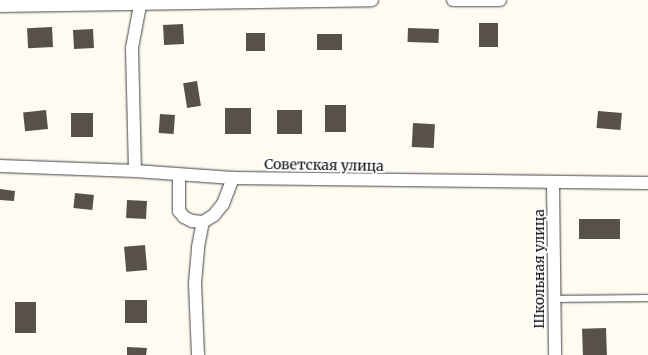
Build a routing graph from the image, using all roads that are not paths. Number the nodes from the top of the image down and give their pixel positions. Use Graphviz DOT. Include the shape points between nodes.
graph roads {
  1 [pos="372,0"];
  2 [pos="454,0"];
  3 [pos="500,0"];
  4 [pos="140,3"];
  5 [pos="0,6"];
  6 [pos="0,166"];
  7 [pos="135,171"];
  8 [pos="179,175"];
  9 [pos="233,178"];
  10 [pos="553,183"];
  11 [pos="648,183"];
  12 [pos="203,222"];
  13 [pos="648,298"];
  14 [pos="554,299"];
  15 [pos="198,355"];
  16 [pos="555,355"];
  1 -- 4 [label="street"];
  2 -- 3 [label="street"];
  4 -- 5 [label="street"];
  4 -- 7 [label="street" via="132,48"];
  6 -- 7 [label="street, Советская улица"];
  7 -- 8 [label="street, Советская улица"];
  8 -- 9 [label="street, Советская улица"];
  8 -- 12 [label="street" via="178,210 192,221"];
  9 -- 10 [label="street, Советская улица"];
  9 -- 12 [label="street" via="223,204 214,215"];
  10 -- 11 [label="street, Советская улица"];
  10 -- 14 [label="street, Школьная улица"];
  12 -- 15 [label="street" via="196,258"];
  13 -- 14 [label="lane"];
  14 -- 16 [label="street, Школьная улица"];
}
